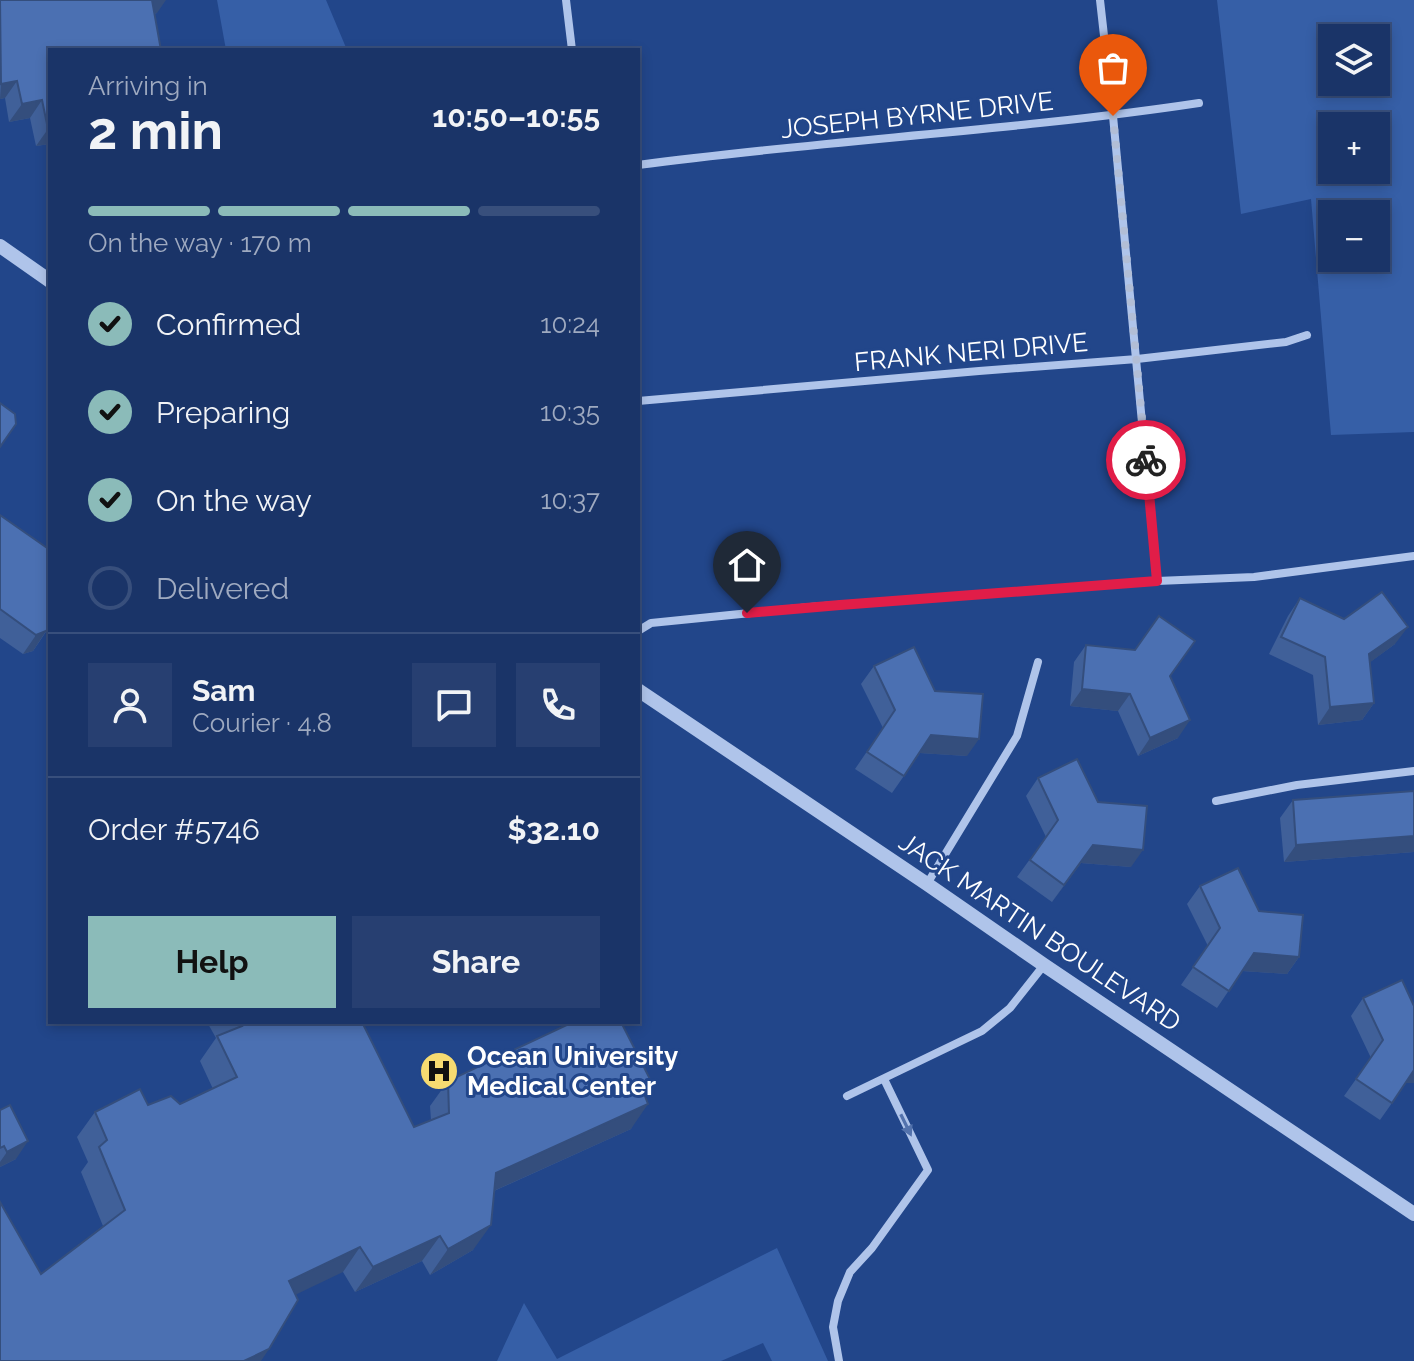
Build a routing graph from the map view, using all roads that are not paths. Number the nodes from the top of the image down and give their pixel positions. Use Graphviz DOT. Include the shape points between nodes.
graph roads {
  1 [pos="566,0"];
  2 [pos="1100,0"];
  3 [pos="572,48"];
  4 [pos="1199,103"];
  5 [pos="1113,116"];
  6 [pos="640,165"];
  7 [pos="0,246"];
  8 [pos="48,280"];
  9 [pos="1307,335"];
  10 [pos="1137,359"];
  11 [pos="640,401"];
  12 [pos="1414,556"];
  13 [pos="1157,581"];
  14 [pos="640,630"];
  15 [pos="1038,662"];
  16 [pos="640,691"];
  17 [pos="1414,771"];
  18 [pos="1216,801"];
  19 [pos="927,884"];
  20 [pos="1044,965"];
  21 [pos="884,1079"];
  22 [pos="847,1096"];
  23 [pos="1414,1214"];
  24 [pos="839,1361"];
  1 -- 3 [label="street"];
  2 -- 5 [label="street"];
  4 -- 5 [label="street, JOSEPH BYRNE DRIVE"];
  5 -- 6 [label="street, JOSEPH BYRNE DRIVE"];
  5 -- 10 [label="street"];
  7 -- 8 [label="street"];
  9 -- 10 [label="street, FRANK NERI DRIVE"];
  10 -- 11 [label="street, FRANK NERI DRIVE"];
  10 -- 13 [label="street"];
  12 -- 13 [label="street" via="1254,577"];
  13 -- 14 [label="street" via="810,607 651,623"];
  15 -- 19 [label="street" via="1017,736"];
  16 -- 19 [label="street, JACK MARTIN BOULEVARD"];
  17 -- 18 [label="street"];
  19 -- 20 [label="street, JACK MARTIN BOULEVARD"];
  20 -- 21 [label="street" via="1010,1008 982,1031"];
  20 -- 23 [label="street, JACK MARTIN BOULEVARD"];
  21 -- 22 [label="street"];
  21 -- 24 [label="street, one-way" via="928,1170 850,1272 833,1327"];
}
